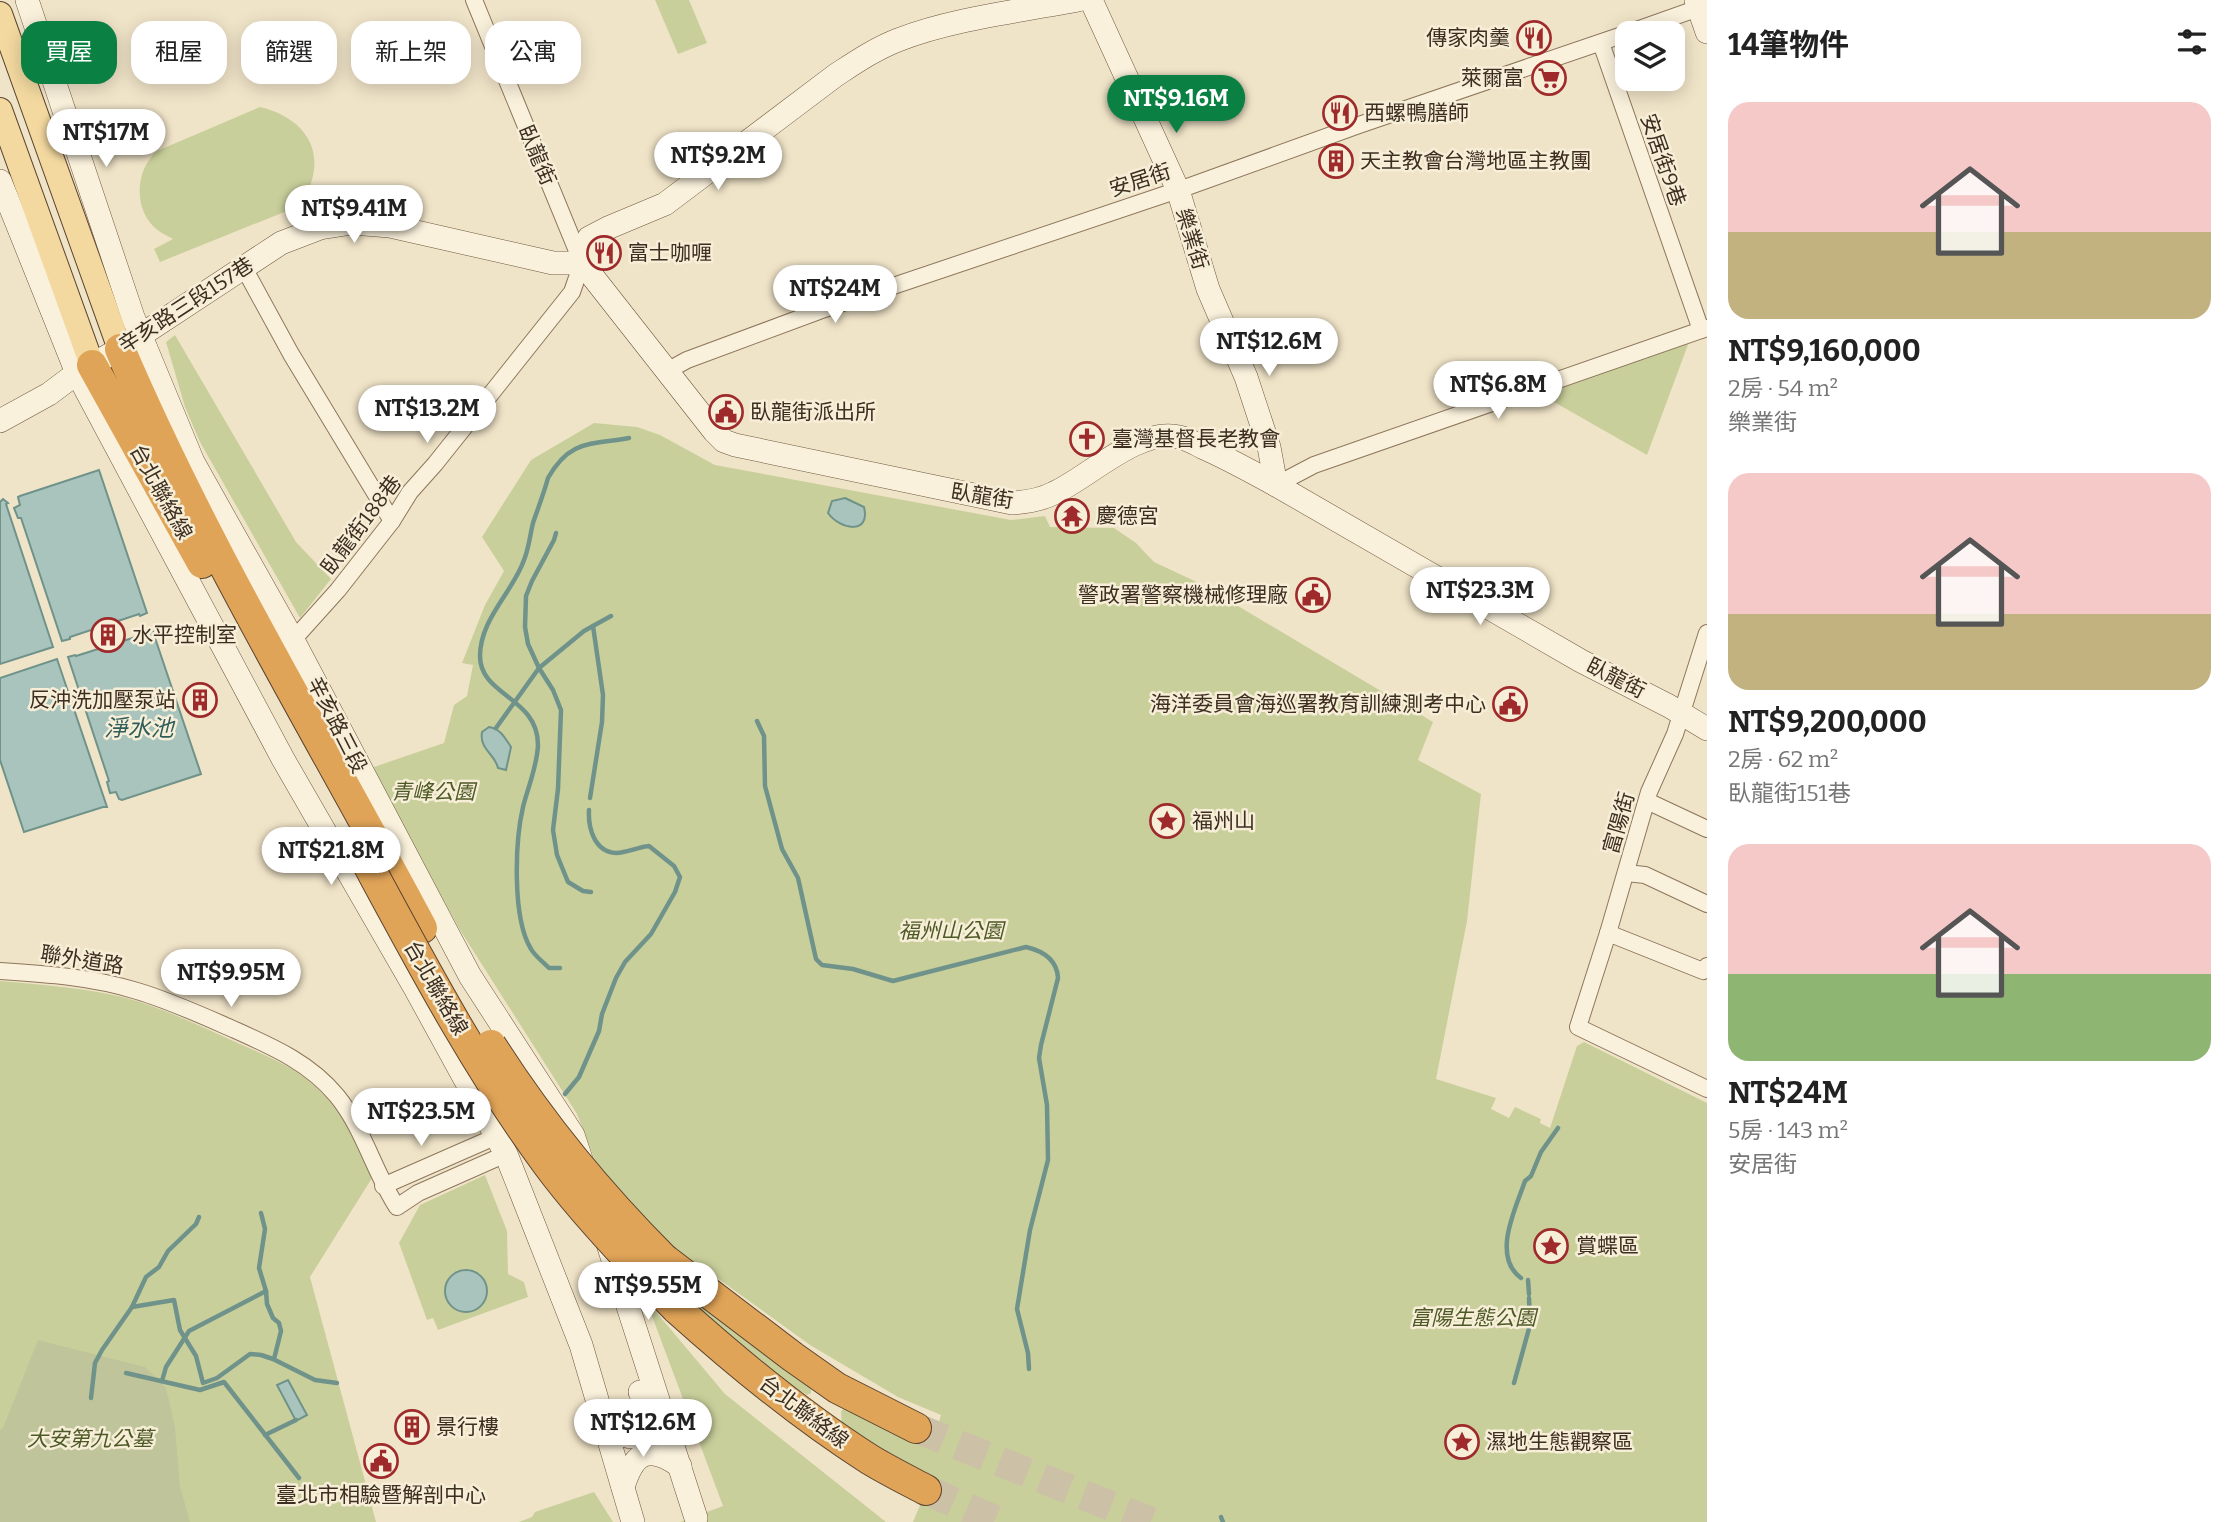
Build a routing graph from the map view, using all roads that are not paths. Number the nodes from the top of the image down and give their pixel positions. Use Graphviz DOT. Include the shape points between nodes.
graph roads {
  1 [pos="27,0"];
  2 [pos="474,0"];
  3 [pos="1078,0"];
  4 [pos="1091,0"];
  5 [pos="1701,5"];
  6 [pos="0,14"];
  7 [pos="1659,21"];
  8 [pos="1707,32"];
  9 [pos="1615,38"];
  10 [pos="1601,43"];
  11 [pos="0,110"];
  12 [pos="0,180"];
  13 [pos="1178,190"];
  14 [pos="582,263"];
  15 [pos="244,268"];
  16 [pos="1704,329"];
  17 [pos="130,342"];
  18 [pos="84,360"];
  19 [pos="667,371"];
  20 [pos="0,421"];
  21 [pos="1276,485"];
  22 [pos="393,521"];
  23 [pos="1707,633"];
  24 [pos="293,640"];
  25 [pos="1681,715"];
  26 [pos="1707,729"];
  27 [pos="1647,801"];
  28 [pos="1707,830"];
  29 [pos="366,842"];
  30 [pos="1626,873"];
  31 [pos="1707,904"];
  32 [pos="1608,933"];
  33 [pos="1707,966"];
  34 [pos="0,971"];
  35 [pos="1707,1089"];
  36 [pos="501,1145"];
  37 [pos="383,1186"];
  38 [pos="624,1296"];
  39 [pos="837,1388"];
  40 [pos="597,1397"];
  41 [pos="816,1424"];
  42 [pos="916,1427"];
  43 [pos="680,1465"];
  44 [pos="623,1487"];
  45 [pos="926,1490"];
  46 [pos="696,1518"];
  47 [pos="633,1522"];
  1 -- 17 [label="main road, 辛亥路三段"];
  2 -- 14 [label="street, 臥龍街"];
  3 -- 14 [label="main road" via="942,25 863,57 666,204 589,238"];
  4 -- 13 [label="main road, 樂業街"];
  5 -- 7 [label="street, 安居街"];
  5 -- 8 [label="main road"];
  6 -- 17 [label="main road"];
  9 -- 10 [label="street, 安居街"];
  10 -- 13 [label="street, 安居街"];
  10 -- 16 [label="street, 安居街9巷"];
  11 -- 18 [label="main road"];
  12 -- 18 [label="main road"];
  13 -- 19 [label="street, 安居街" via="771,328"];
  13 -- 21 [label="main road, 樂業街" via="1208,289 1246,377"];
  14 -- 15 [label="main road, 辛亥路三段157巷" via="553,263 390,226 352,223 320,228 281,243"];
  14 -- 19 [label="main road, 臥龍街"];
  14 -- 22 [label="street, 臥龍街188巷" via="572,292 410,492"];
  15 -- 17 [label="main road, 辛亥路三段157巷"];
  15 -- 22 [label="street"];
  16 -- 21 [label="street" via="1314,465"];
  17 -- 18 [label="main road, 辛亥路三段157巷"];
  17 -- 24 [label="main road, 辛亥路三段"];
  17 -- 29 [label="highway, 台北聯絡線" via="177,474"];
  18 -- 20 [label="main road, 辛亥路三段157巷" via="49,394"];
  18 -- 29 [label="highway, 台北聯絡線"];
  18 -- 36 [label="main road" via="283,759"];
  19 -- 21 [label="main road, 臥龍街" via="724,441 1012,503 1054,494 1125,450 1161,436 1179,437"];
  21 -- 25 [label="main road, 臥龍街"];
  22 -- 24 [label="street, 臥龍街188巷"];
  23 -- 25 [label="street, 富陽街"];
  24 -- 38 [label="main road, 辛亥路三段" via="470,976 573,1135"];
  25 -- 26 [label="main road, 臥龍街"];
  25 -- 27 [label="street, 富陽街"];
  27 -- 28 [label="street"];
  27 -- 30 [label="street, 富陽街"];
  29 -- 39 [label="highway, 台北聯絡線, bridge" via="506,1069 570,1155 664,1259"];
  29 -- 41 [label="highway, 台北聯絡線, bridge" via="425,971 502,1100 550,1167 676,1308"];
  30 -- 31 [label="street" via="1645,875"];
  30 -- 32 [label="street, 富陽街"];
  32 -- 33 [label="street" via="1703,971"];
  32 -- 35 [label="street, 富陽街" via="1578,1027"];
  34 -- 37 [label="street, 聯外道路" via="62,976 134,990 295,1059 347,1109"];
  36 -- 37 [label="street"];
  36 -- 37 [label="street, 聯外道路" via="397,1208"];
  36 -- 40 [label="main road" via="581,1345"];
  38 -- 40 [label="main road" via="630,1353 649,1425 639,1437 615,1431"];
  38 -- 43 [label="main road, 辛亥路三段"];
  39 -- 41 [label="highway"];
  39 -- 42 [label="highway, 台北聯絡線"];
  40 -- 44 [label="main road"];
  41 -- 45 [label="highway, 台北聯絡線"];
  43 -- 44 [label="main road" via="665,1455 638,1458 629,1466"];
  43 -- 46 [label="main road, 辛亥路三段"];
  44 -- 47 [label="main road"];
}
